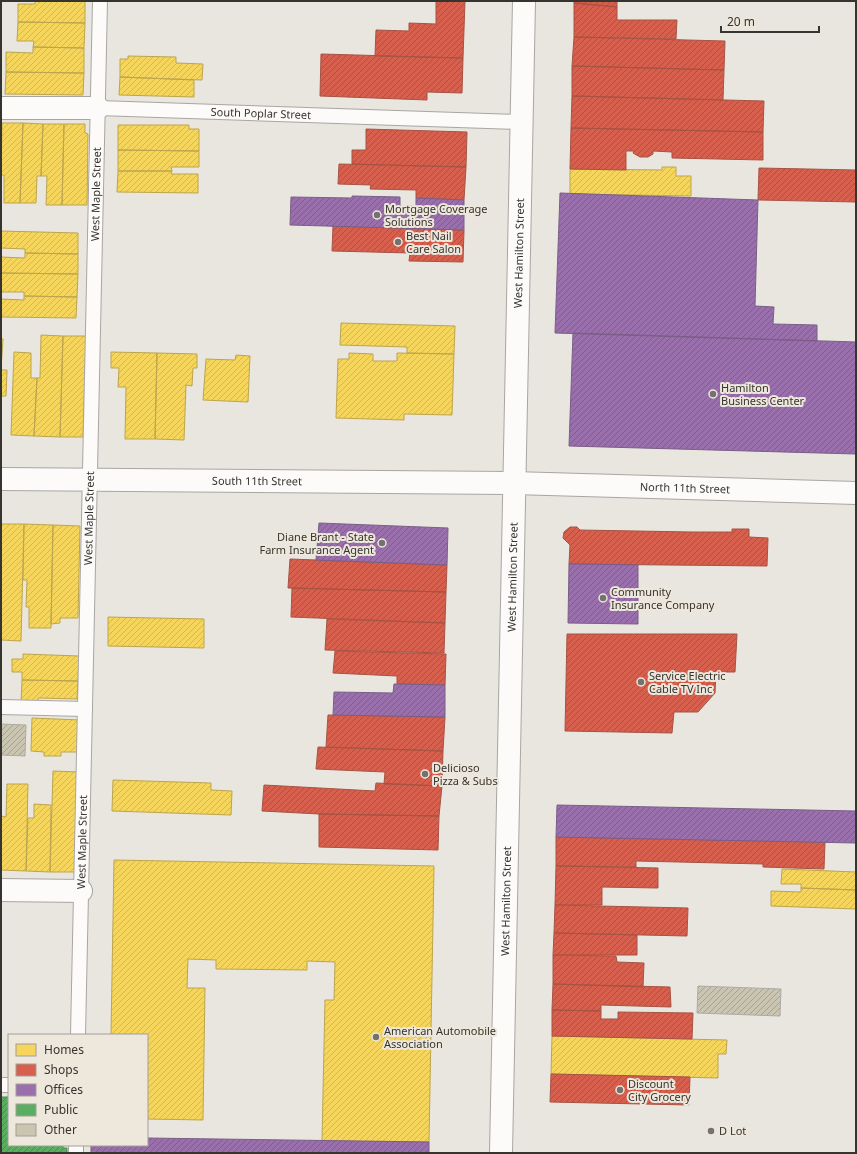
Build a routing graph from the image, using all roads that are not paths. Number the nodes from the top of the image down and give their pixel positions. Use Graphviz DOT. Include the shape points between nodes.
graph roads {
  1 [pos="100,1"];
  2 [pos="524,1"];
  3 [pos="1,108"];
  4 [pos="98,108"];
  5 [pos="520,122"];
  6 [pos="1,479"];
  7 [pos="90,480"];
  8 [pos="513,483"];
  9 [pos="856,493"];
  10 [pos="1,707"];
  11 [pos="85,709"];
  12 [pos="1,890"];
  13 [pos="81,891"];
  14 [pos="78,1034"];
  15 [pos="501,1153"];
  1 -- 4 [label="lane, West Maple Street"];
  2 -- 5 [label="main road, West Hamilton Street"];
  3 -- 4 [label="main road, South Poplar Street"];
  4 -- 5 [label="lane, South Poplar Street"];
  4 -- 7 [label="lane, West Maple Street"];
  5 -- 8 [label="main road, West Hamilton Street"];
  6 -- 7 [label="main road, South 11th Street"];
  7 -- 8 [label="main road, South 11th Street"];
  7 -- 11 [label="lane, West Maple Street"];
  8 -- 9 [label="main road, North 11th Street"];
  8 -- 15 [label="main road, West Hamilton Street"];
  10 -- 11 [label="lane"];
  11 -- 13 [label="lane, West Maple Street"];
  12 -- 13 [label="main road"];
  13 -- 14 [label="lane, West Maple Street"];
}
